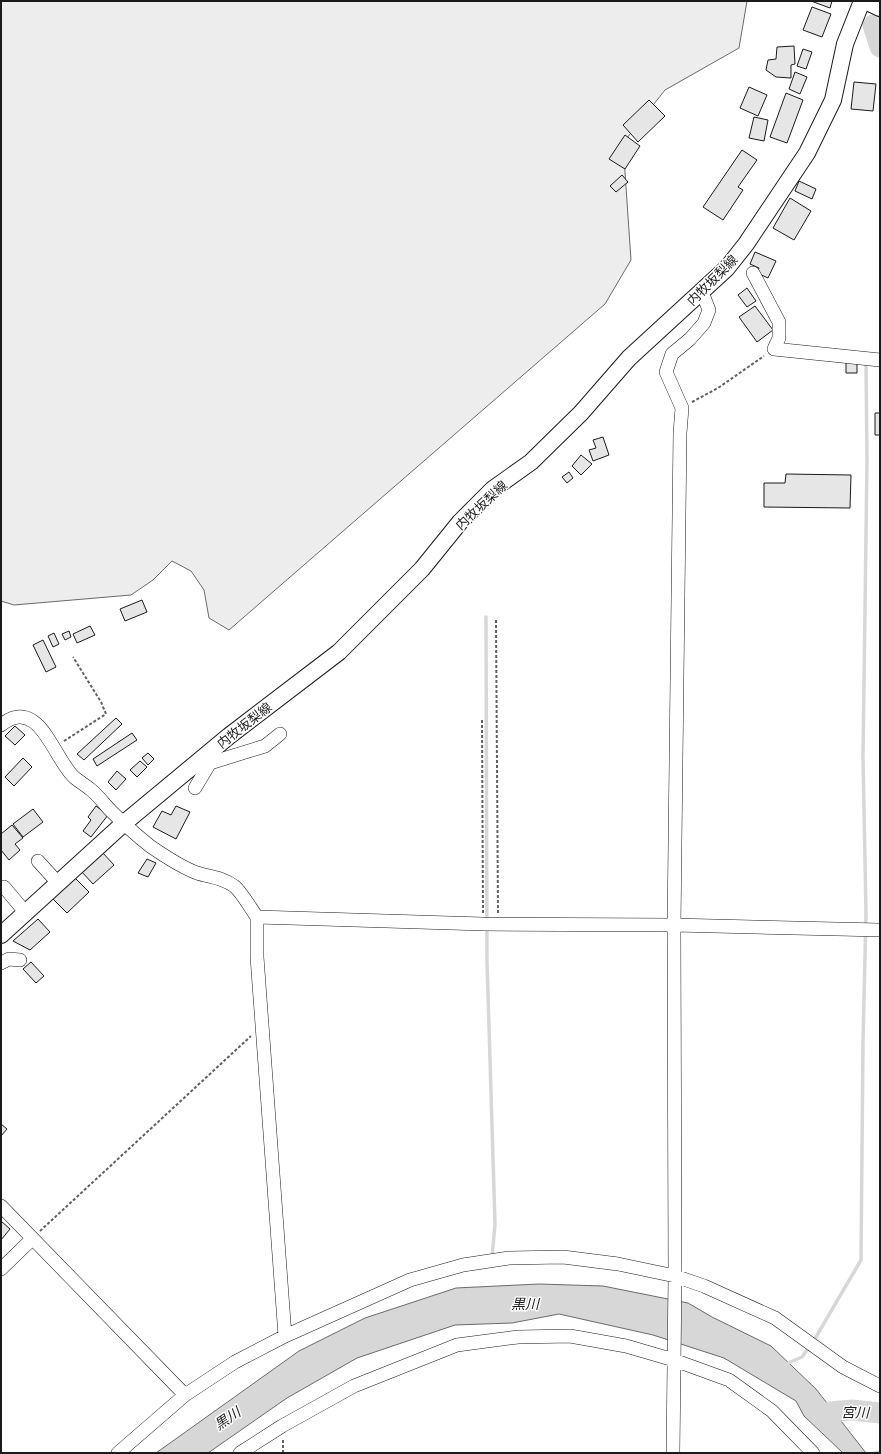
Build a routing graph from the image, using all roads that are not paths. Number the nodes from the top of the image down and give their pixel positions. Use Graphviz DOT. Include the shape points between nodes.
graph roads {
  1 [pos="870,4"];
  2 [pos="753,274"];
  3 [pos="702,292"];
  4 [pos="880,360"];
  5 [pos="1,725"];
  6 [pos="280,734"];
  7 [pos="207,760"];
  8 [pos="195,788"];
  9 [pos="123,824"];
  10 [pos="38,861"];
  11 [pos="58,883"];
  12 [pos="4,887"];
  13 [pos="26,912"];
  14 [pos="258,917"];
  15 [pos="674,925"];
  16 [pos="880,930"];
  17 [pos="1,935"];
  18 [pos="20,960"];
  19 [pos="1,963"];
  20 [pos="1,1206"];
  21 [pos="32,1238"];
  22 [pos="1,1269"];
  23 [pos="675,1276"];
  24 [pos="285,1336"];
  25 [pos="674,1360"];
  26 [pos="880,1386"];
  27 [pos="185,1395"];
  28 [pos="118,1453"];
  29 [pos="240,1453"];
  30 [pos="673,1453"];
  31 [pos="812,1453"];
  1 -- 3 [label="main road, 内牧坂梨線" via="845,44 833,100 807,153 746,244 727,268"];
  2 -- 4 [label="street" via="779,322 780,338 774,350"];
  3 -- 7 [label="main road, 内牧坂梨線" via="628,358 581,413 531,462 493,489 465,517 422,569 339,652 229,736"];
  3 -- 15 [label="street" via="709,310 704,322 690,340 672,354 666,372 682,408"];
  5 -- 9 [label="street" via="20,716 34,722 44,732 73,776 91,790"];
  6 -- 7 [label="street" via="265,746"];
  7 -- 8 [label="street"];
  7 -- 9 [label="main road, 内牧坂梨線"];
  9 -- 11 [label="main road, 内牧坂梨線"];
  9 -- 14 [label="street" via="171,859 197,873 221,878 235,886"];
  10 -- 11 [label="street"];
  11 -- 13 [label="main road, 内牧坂梨線"];
  12 -- 13 [label="street"];
  13 -- 17 [label="main road, 内牧坂梨線"];
  14 -- 15 [label="street" via="483,924"];
  14 -- 24 [label="street" via="257,957"];
  15 -- 16 [label="street"];
  15 -- 23 [label="street"];
  18 -- 19 [label="street" via="9,959"];
  20 -- 21 [label="street"];
  21 -- 22 [label="street"];
  21 -- 27 [label="street"];
  23 -- 24 [label="street" via="618,1264 563,1257 509,1258 463,1266 410,1280"];
  23 -- 25 [label="street"];
  23 -- 26 [label="street" via="704,1286 775,1318 843,1367"];
  24 -- 27 [label="street" via="235,1362"];
  25 -- 29 [label="street" via="626,1346 570,1336 518,1337 457,1344 354,1386"];
  25 -- 30 [label="street"];
  25 -- 31 [label="street" via="729,1380 772,1411"];
  27 -- 28 [label="street"];
}
